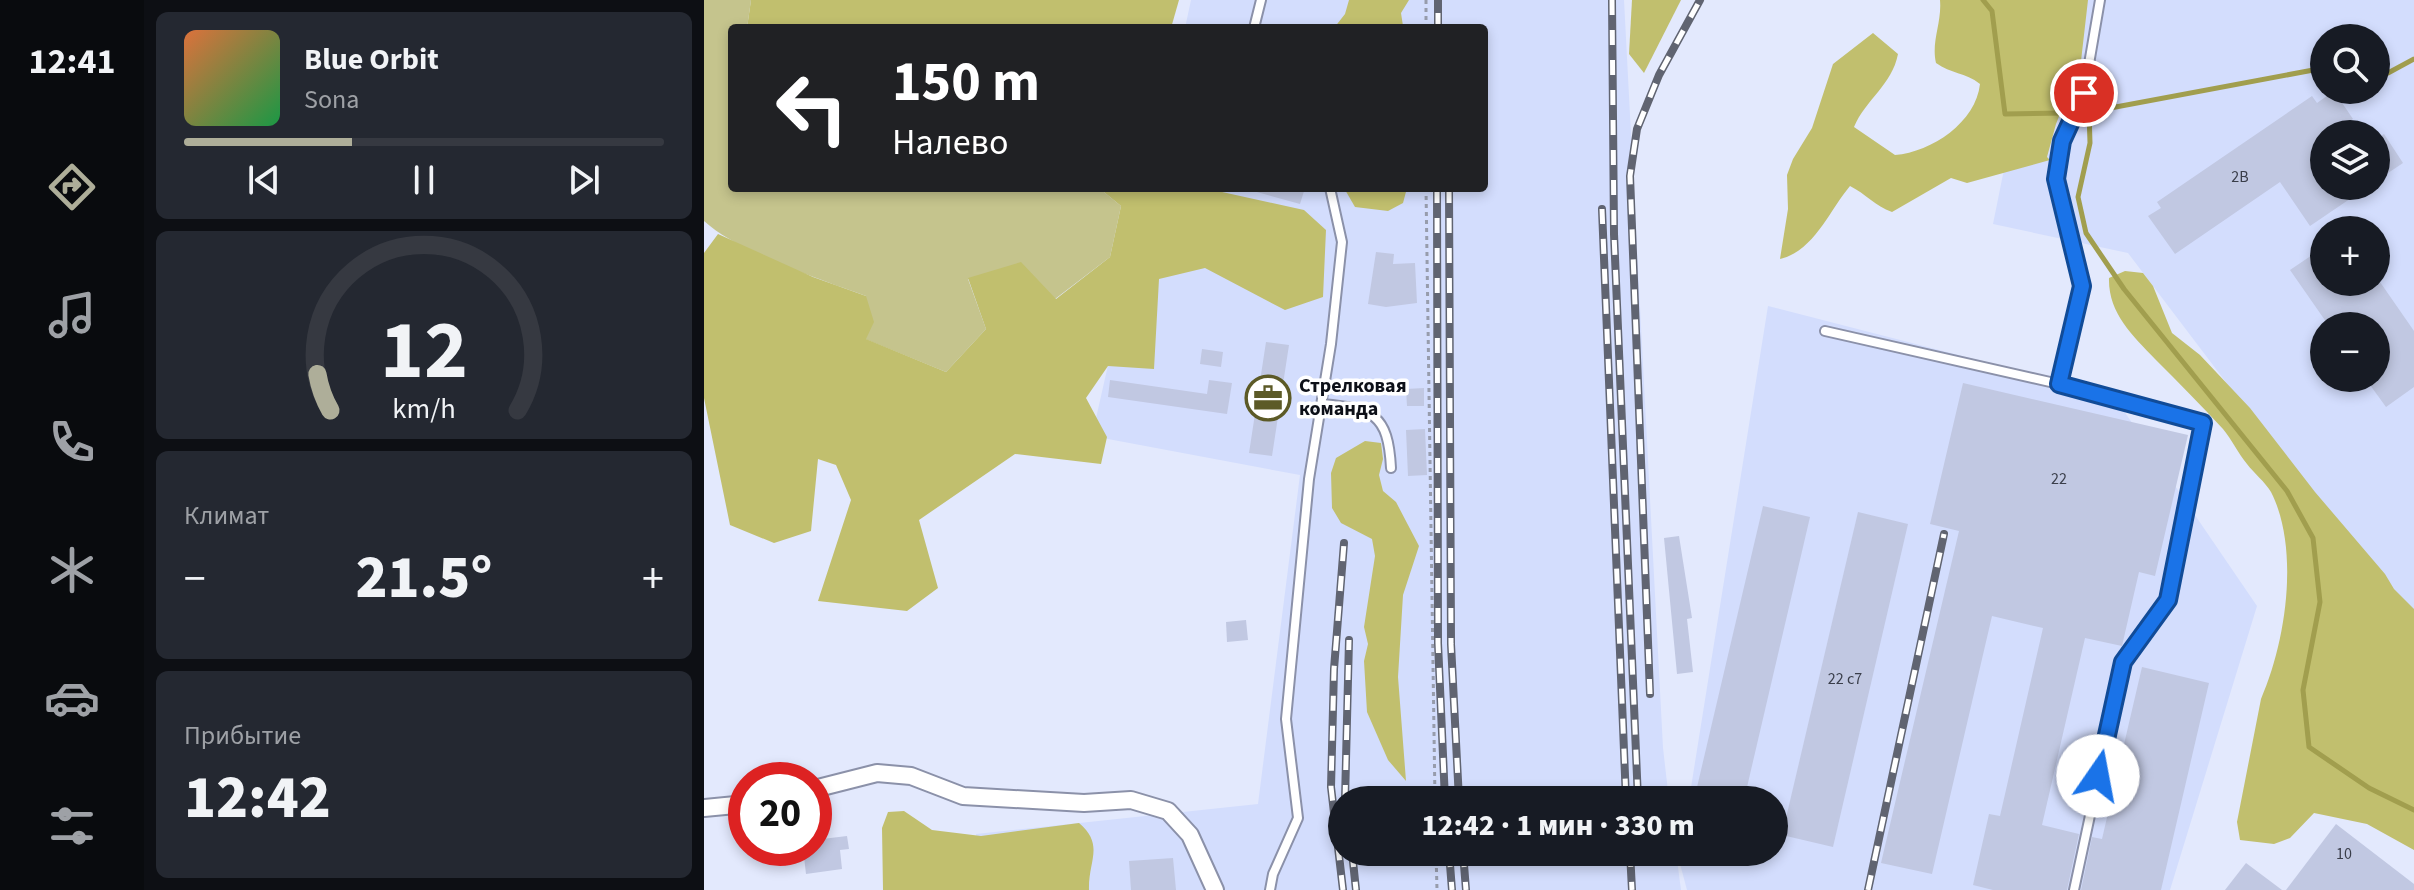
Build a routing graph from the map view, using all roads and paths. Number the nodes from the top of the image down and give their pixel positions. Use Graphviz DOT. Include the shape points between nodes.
graph roads {
  1 [pos="1261,0"];
  2 [pos="1426,0"];
  3 [pos="2100,0"];
  4 [pos="1255,24"];
  5 [pos="1426,24"];
  6 [pos="1331,192"];
  7 [pos="1426,192"];
  8 [pos="1825,331"];
  9 [pos="2059,384"];
  10 [pos="1322,404"];
  11 [pos="1391,468"];
  12 [pos="832,784"];
  13 [pos="1435,786"];
  14 [pos="728,806"];
  15 [pos="704,808"];
  16 [pos="1436,866"];
  17 [pos="1215,890"];
  18 [pos="1270,890"];
  19 [pos="1437,890"];
  20 [pos="2074,890"];
  1 -- 4 [label="lane"];
  2 -- 5 [label="path"];
  3 -- 9 [label="lane" via="2084,93 2062,141 2056,179 2082,286"];
  6 -- 10 [label="lane" via="1342,242"];
  7 -- 13 [label="path"];
  8 -- 9 [label="lane"];
  9 -- 20 [label="lane" via="2203,423 2168,600 2123,662"];
  10 -- 11 [label="lane" via="1358,407 1376,415 1389,437"];
  10 -- 18 [label="lane" via="1309,479 1286,719 1298,818"];
  12 -- 17 [label="street" via="877,773 911,776 963,796 1084,803 1131,800 1168,811 1190,835"];
  14 -- 15 [label="street"];
  16 -- 19 [label="path"];
}
